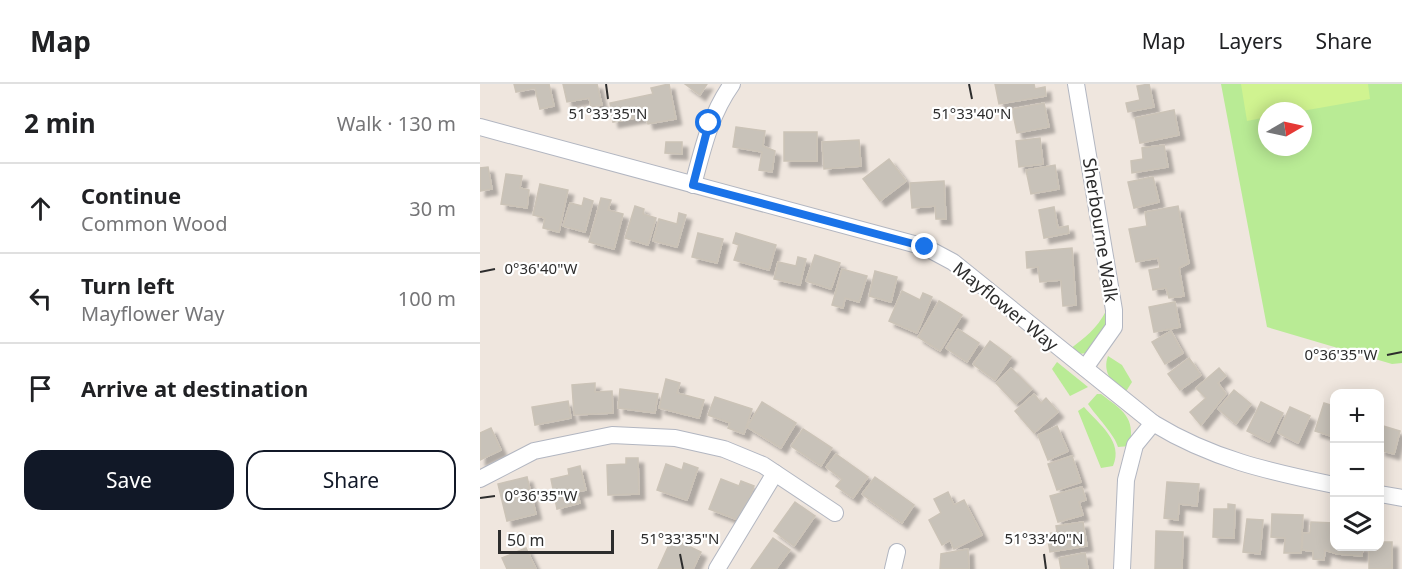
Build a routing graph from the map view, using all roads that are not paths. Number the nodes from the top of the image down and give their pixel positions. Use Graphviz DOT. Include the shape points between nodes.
graph roads {
  1 [pos="732,84"];
  2 [pos="1076,84"];
  3 [pos="480,127"];
  4 [pos="693,185"];
  5 [pos="1085,369"];
  6 [pos="1153,423"];
  7 [pos="775,473"];
  8 [pos="480,479"];
  9 [pos="1330,484"];
  10 [pos="1384,495"];
  11 [pos="1402,498"];
  12 [pos="835,513"];
  13 [pos="897,552"];
  14 [pos="717,569"];
  15 [pos="893,569"];
  16 [pos="1122,569"];
  1 -- 4 [label="street" via="709,123"];
  2 -- 5 [label="street, Sherbourne Walk" via="1114,310 1114,327"];
  3 -- 4 [label="street, Mayflower Way"];
  4 -- 5 [label="street, Mayflower Way" via="925,247 953,262"];
  5 -- 6 [label="street, Mayflower Way"];
  6 -- 9 [label="street, Mayflower Way" via="1182,441 1250,467"];
  6 -- 16 [label="street" via="1134,445 1126,480"];
  7 -- 8 [label="street" via="724,449 675,438 612,435 534,451"];
  7 -- 12 [label="street"];
  7 -- 14 [label="street"];
  10 -- 11 [label="street"];
  13 -- 15 [label="street"];
}
